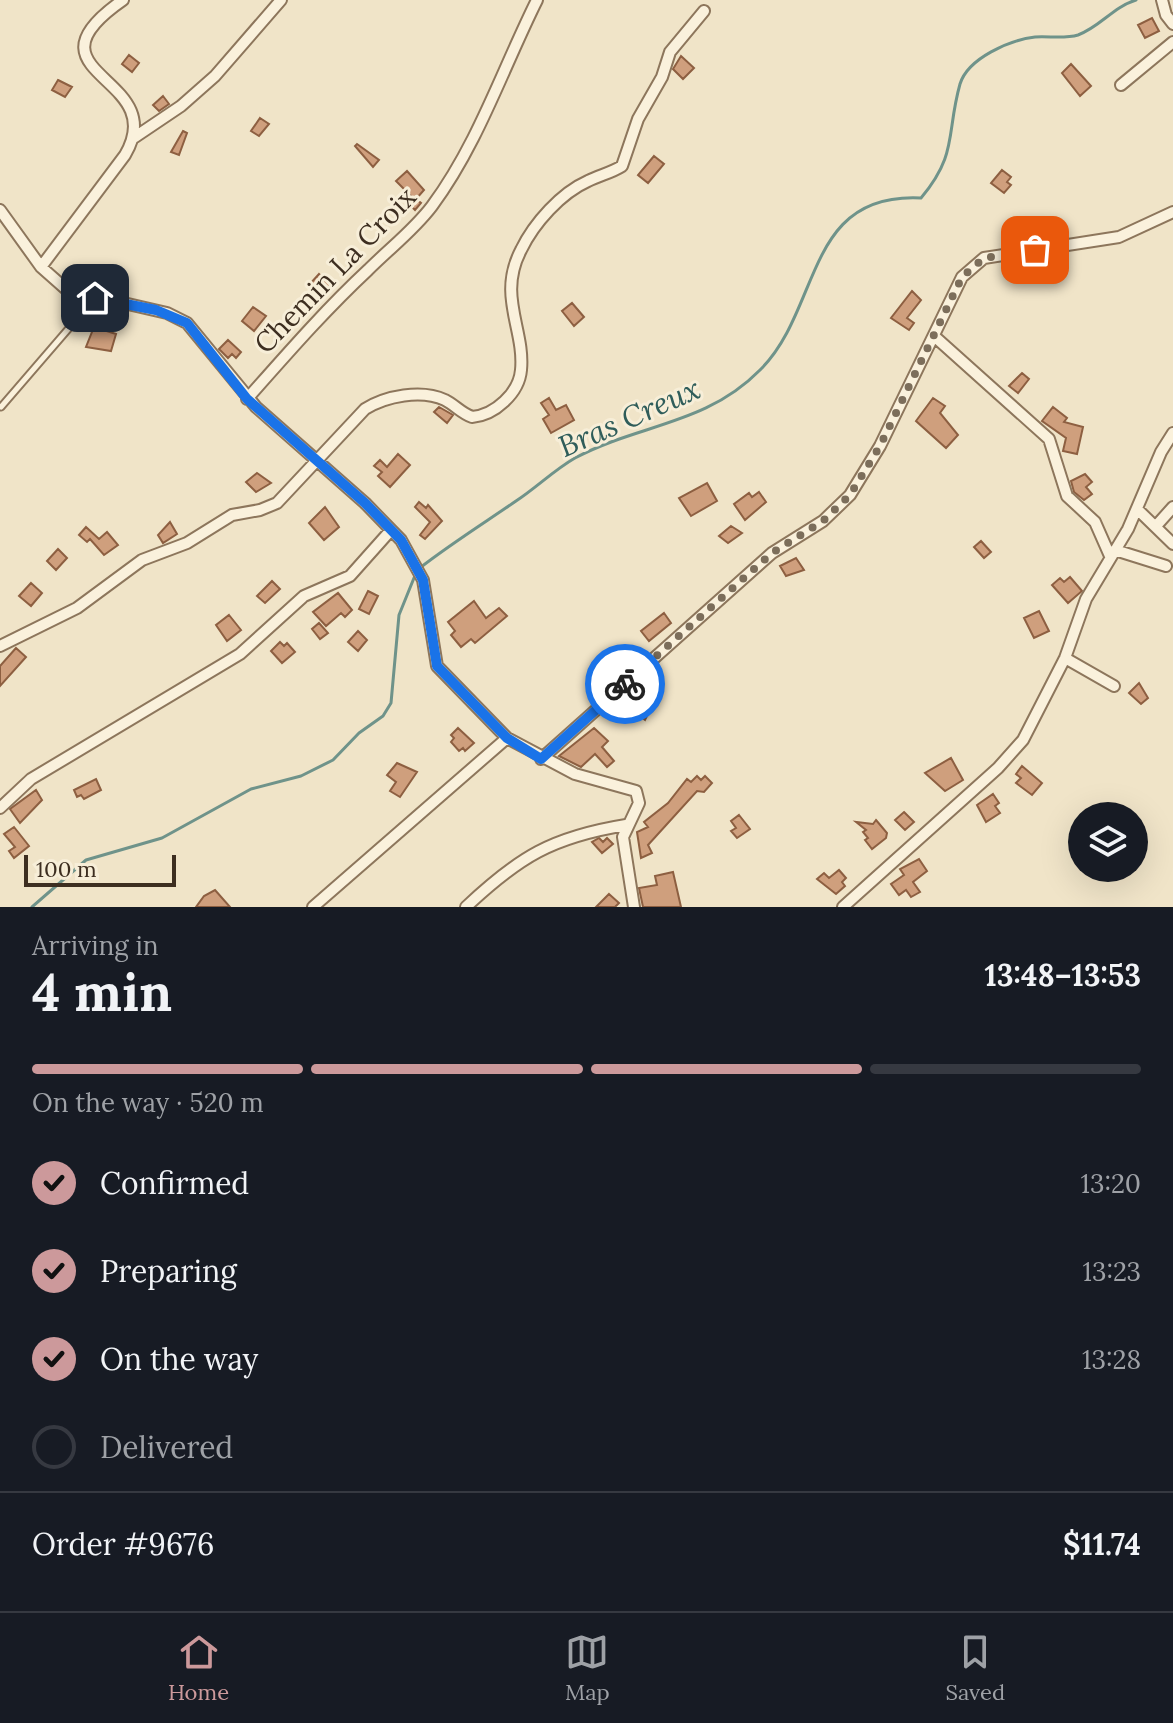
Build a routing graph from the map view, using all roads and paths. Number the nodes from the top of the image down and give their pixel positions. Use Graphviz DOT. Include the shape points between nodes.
graph roads {
  1 [pos="123,0"];
  2 [pos="281,0"];
  3 [pos="537,0"];
  4 [pos="1162,0"];
  5 [pos="704,11"];
  6 [pos="1173,24"];
  7 [pos="1173,42"];
  8 [pos="1121,85"];
  9 [pos="135,137"];
  10 [pos="0,210"];
  11 [pos="1173,212"];
  12 [pos="41,267"];
  13 [pos="95,298"];
  14 [pos="934,336"];
  15 [pos="247,399"];
  16 [pos="1,407"];
  17 [pos="1173,433"];
  18 [pos="317,461"];
  19 [pos="1173,507"];
  20 [pos="1137,509"];
  21 [pos="1156,526"];
  22 [pos="391,530"];
  23 [pos="1173,544"];
  24 [pos="1112,553"];
  25 [pos="1166,566"];
  26 [pos="0,646"];
  27 [pos="1065,658"];
  28 [pos="1098,677"];
  29 [pos="1114,686"];
  30 [pos="1094,689"];
  31 [pos="507,738"];
  32 [pos="541,759"];
  33 [pos="0,808"];
  34 [pos="626,825"];
  35 [pos="313,907"];
  36 [pos="466,907"];
  37 [pos="634,907"];
  38 [pos="843,907"];
  1 -- 9 [label="street" via="100,16 84,45 91,67 129,105"];
  2 -- 9 [label="street" via="215,76"];
  3 -- 15 [label="street, Chemin La Croix" via="472,141 434,204"];
  4 -- 6 [label="street"];
  5 -- 18 [label="street" via="670,52 622,166 571,190 522,247 511,301 521,364 517,386 495,410 480,416 464,414 434,396 377,401"];
  7 -- 8 [label="street"];
  9 -- 12 [label="street"];
  10 -- 12 [label="street"];
  11 -- 14 [label="street" via="1119,237 984,258 962,277"];
  12 -- 13 [label="street" via="67,290"];
  13 -- 15 [label="street" via="156,310 187,323"];
  13 -- 16 [label="lane"];
  14 -- 24 [label="street" via="1049,439 1067,496 1095,522"];
  14 -- 32 [label="street" via="850,495 823,521 772,553"];
  15 -- 18 [label="street"];
  17 -- 20 [label="street"];
  18 -- 22 [label="street"];
  18 -- 26 [label="street" via="269,507 232,515 187,543 142,560 77,608"];
  19 -- 21 [label="street"];
  20 -- 21 [label="street"];
  20 -- 24 [label="street"];
  21 -- 23 [label="street"];
  22 -- 31 [label="street" via="411,553 423,580 437,666"];
  22 -- 33 [label="street" via="350,576 304,596 240,654 31,779"];
  24 -- 25 [label="street"];
  24 -- 27 [label="street" via="1086,599"];
  27 -- 28 [label="street"];
  27 -- 38 [label="street" via="1034,723 1011,755"];
  28 -- 29 [label="street"];
  28 -- 30 [label="street"];
  31 -- 32 [label="street"];
  31 -- 35 [label="street"];
  32 -- 34 [label="street" via="636,791 639,803"];
  34 -- 36 [label="street" via="546,847 508,867"];
  34 -- 37 [label="street" via="624,849"];
}
